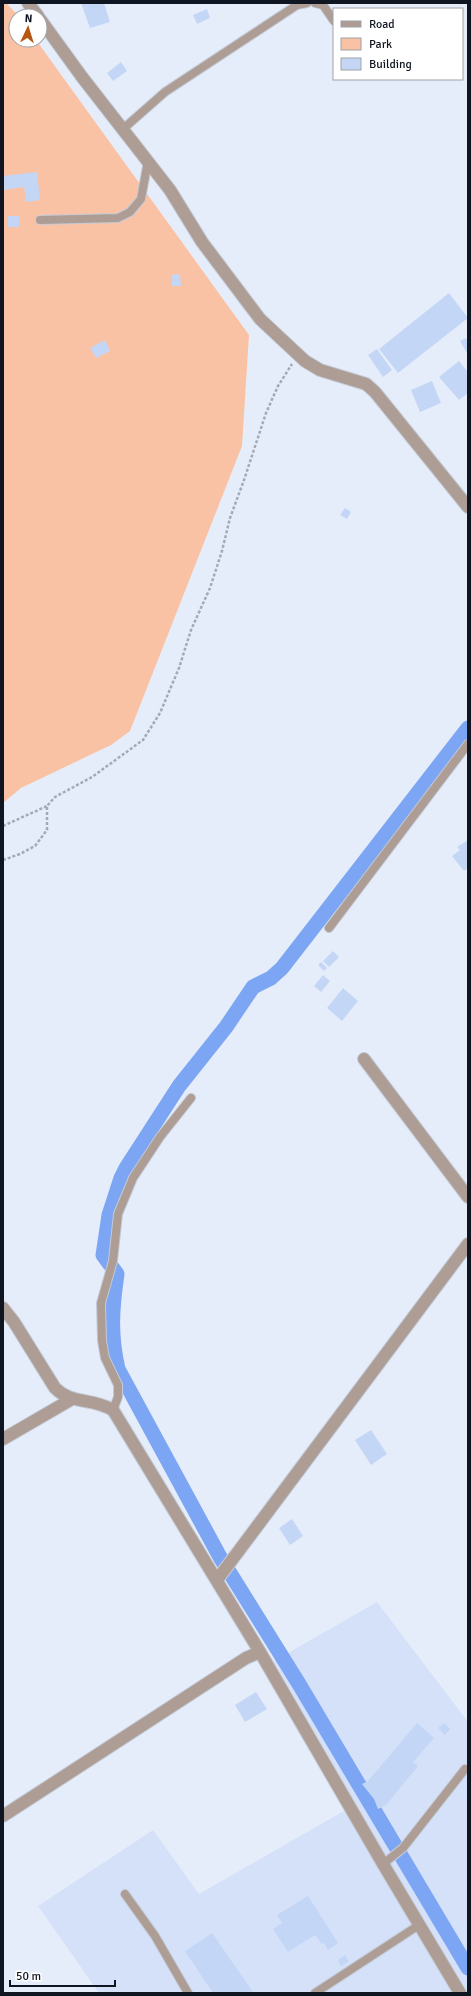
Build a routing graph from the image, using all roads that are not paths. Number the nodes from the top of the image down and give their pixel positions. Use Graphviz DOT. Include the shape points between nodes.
graph roads {
  1 [pos="307,3"];
  2 [pos="315,3"];
  3 [pos="333,20"];
  4 [pos="48,30"];
  5 [pos="123,129"];
  6 [pos="148,161"];
  7 [pos="40,220"];
  8 [pos="468,507"];
  9 [pos="468,744"];
  10 [pos="329,928"];
  11 [pos="364,1059"];
  12 [pos="191,1098"];
  13 [pos="468,1197"];
  14 [pos="468,1244"];
  15 [pos="3,1308"];
  16 [pos="72,1400"];
  17 [pos="113,1410"];
  18 [pos="3,1439"];
  19 [pos="217,1580"];
  20 [pos="260,1652"];
  21 [pos="465,1769"];
  22 [pos="3,1816"];
  23 [pos="383,1864"];
  24 [pos="124,1894"];
  25 [pos="419,1925"];
  26 [pos="188,1993"];
  27 [pos="314,1993"];
  28 [pos="460,1993"];
  1 -- 5 [label="lane" via="297,5 165,92"];
  2 -- 3 [label="lane" via="323,5"];
  4 -- 5 [label="street"];
  5 -- 6 [label="street"];
  6 -- 7 [label="lane" via="141,199 130,212 118,218"];
  6 -- 8 [label="street" via="170,190 202,242 260,319 298,354 320,370 354,379 366,384 375,392"];
  9 -- 10 [label="lane"];
  11 -- 13 [label="street"];
  12 -- 17 [label="lane" via="160,1136 133,1178 118,1214 113,1261 101,1303 105,1358 118,1385 118,1397"];
  14 -- 19 [label="street"];
  15 -- 16 [label="street" via="55,1388 61,1395"];
  16 -- 17 [label="street" via="95,1402"];
  16 -- 18 [label="street"];
  17 -- 19 [label="street"];
  19 -- 20 [label="street"];
  20 -- 22 [label="street" via="246,1658"];
  20 -- 23 [label="street"];
  21 -- 23 [label="lane" via="403,1848"];
  23 -- 25 [label="street"];
  24 -- 26 [label="lane" via="155,1936"];
  25 -- 27 [label="lane"];
  25 -- 28 [label="street"];
}
